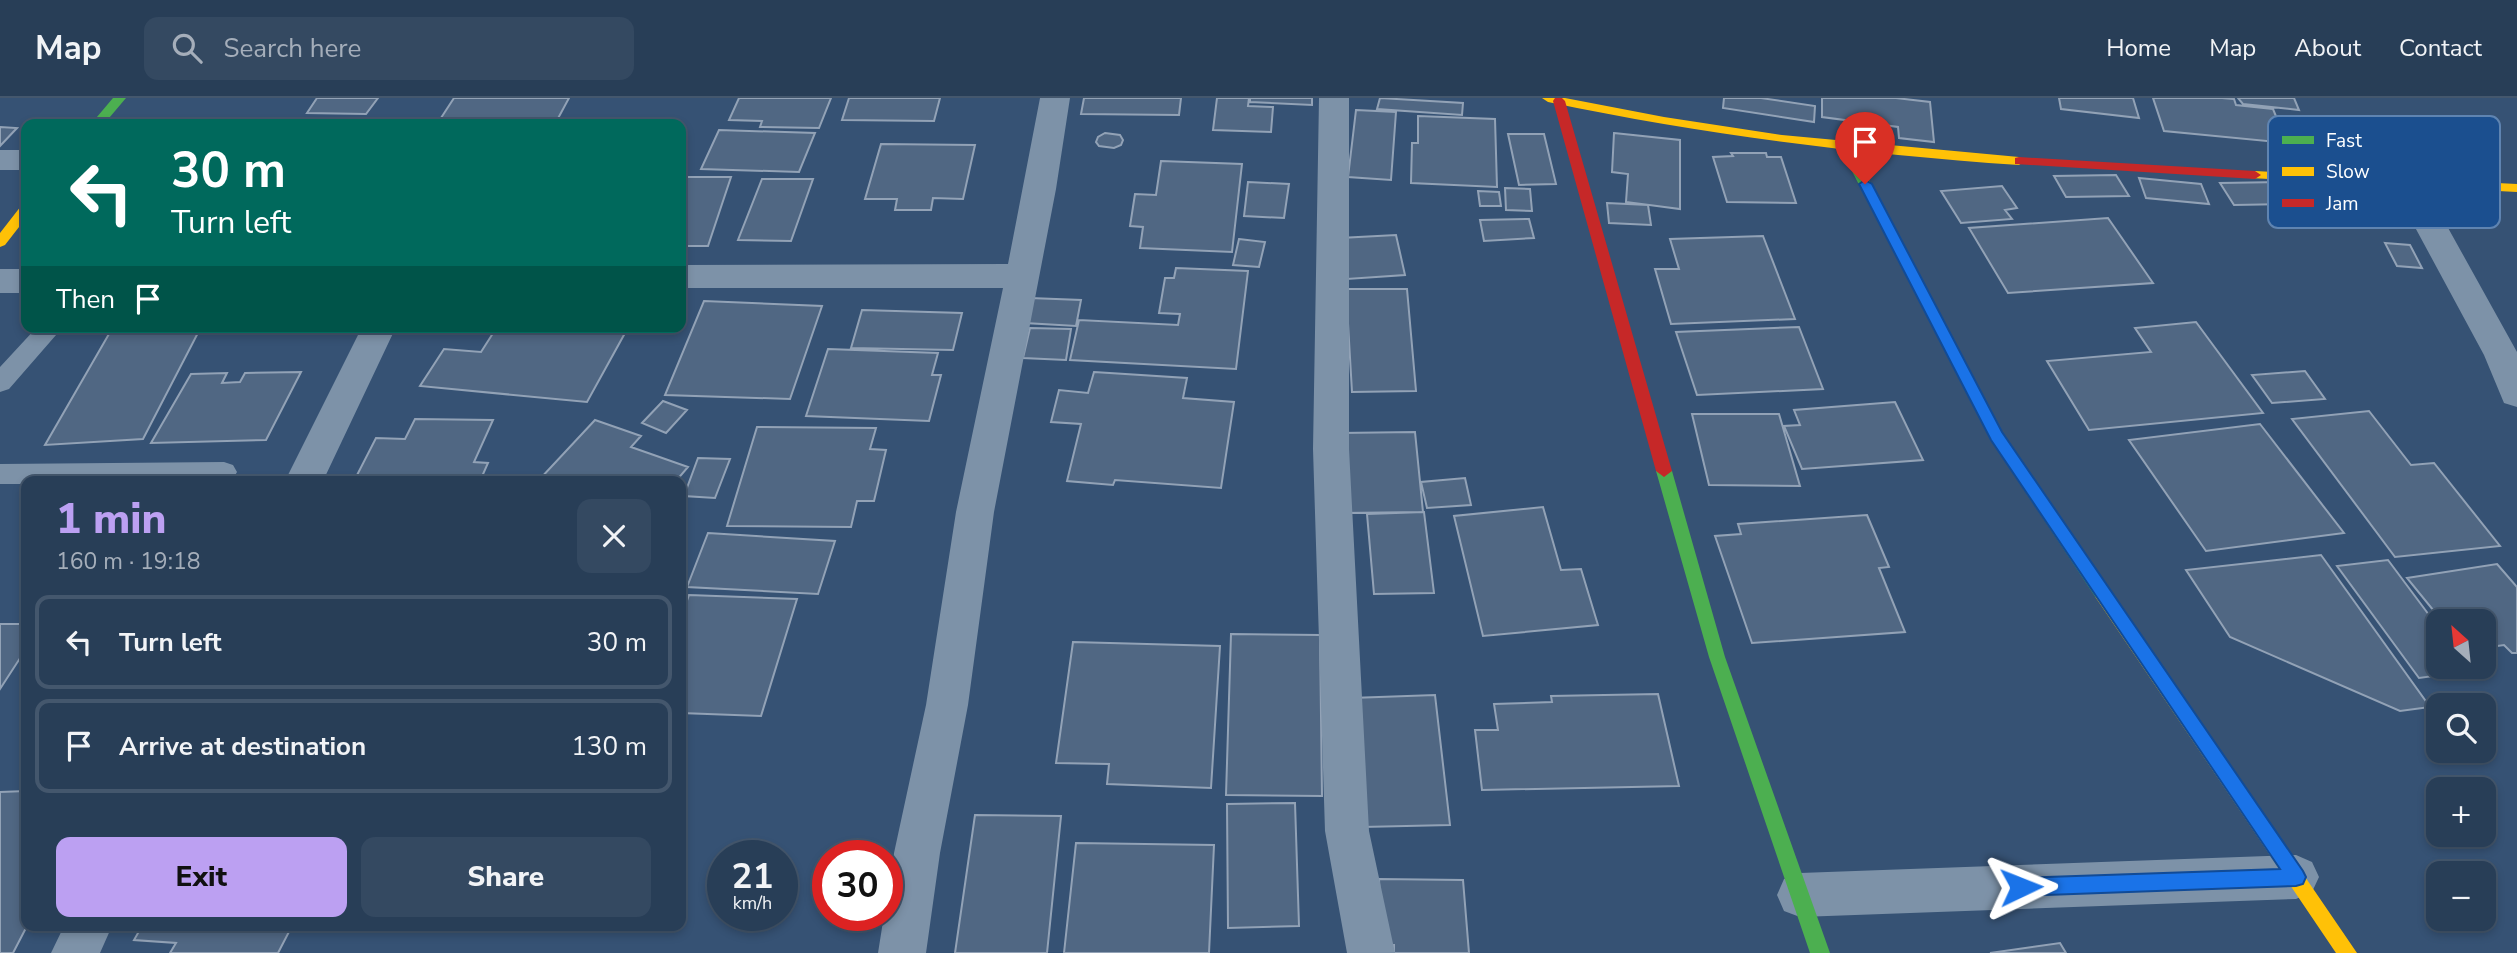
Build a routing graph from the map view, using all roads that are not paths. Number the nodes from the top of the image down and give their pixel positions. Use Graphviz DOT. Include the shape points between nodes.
graph roads {
  1 [pos="120,98"];
  2 [pos="1055,98"];
  3 [pos="1334,98"];
  4 [pos="1554,99"];
  5 [pos="101,119"];
  6 [pos="1845,146"];
  7 [pos="0,160"];
  8 [pos="21,160"];
  9 [pos="2268,178"];
  10 [pos="21,215"];
  11 [pos="2432,228"];
  12 [pos="0,242"];
  13 [pos="686,276"];
  14 [pos="1022,276"];
  15 [pos="0,281"];
  16 [pos="21,281"];
  17 [pos="46,333"];
  18 [pos="376,333"];
  19 [pos="0,383"];
  20 [pos="2517,394"];
  21 [pos="224,472"];
  22 [pos="0,474"];
  23 [pos="306,476"];
  24 [pos="2296,877"];
  25 [pos="1800,895"];
  26 [pos="86,931"];
  27 [pos="75,953"];
  28 [pos="902,953"];
  29 [pos="1371,953"];
  30 [pos="1820,953"];
  31 [pos="2347,953"];
  1 -- 5 [label="street"];
  2 -- 14 [label="street"];
  3 -- 29 [label="street" via="1331,449 1347,831"];
  4 -- 6 [label="street"];
  4 -- 25 [label="street" via="1717,657"];
  6 -- 9 [label="street" via="2010,162"];
  6 -- 24 [label="street" via="1996,436"];
  7 -- 8 [label="street"];
  10 -- 12 [label="street"];
  11 -- 20 [label="street" via="2501,355"];
  13 -- 14 [label="street"];
  14 -- 28 [label="street" via="975,512 947,705"];
  15 -- 16 [label="street"];
  17 -- 19 [label="lane"];
  18 -- 23 [label="street"];
  21 -- 22 [label="lane"];
  24 -- 25 [label="street"];
  24 -- 31 [label="street"];
  25 -- 30 [label="street"];
  26 -- 27 [label="street"];
}
